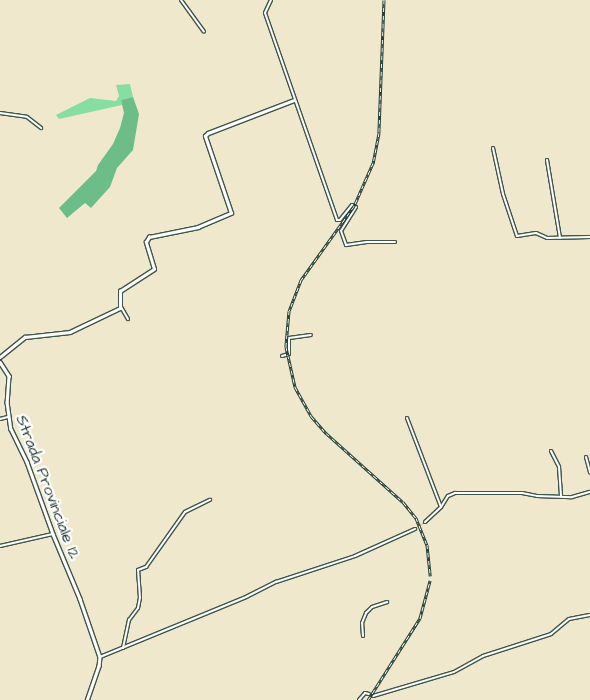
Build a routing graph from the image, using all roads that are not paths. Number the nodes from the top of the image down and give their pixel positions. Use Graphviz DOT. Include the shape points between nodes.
graph roads {
  1 [pos="182,0"];
  2 [pos="271,0"];
  3 [pos="204,32"];
  4 [pos="294,100"];
  5 [pos="0,113"];
  6 [pos="41,128"];
  7 [pos="493,148"];
  8 [pos="547,160"];
  9 [pos="590,237"];
  10 [pos="560,238"];
  11 [pos="395,242"];
  12 [pos="121,307"];
  13 [pos="128,319"];
  14 [pos="311,335"];
  15 [pos="282,356"];
  16 [pos="0,357"];
  17 [pos="0,362"];
  18 [pos="8,418"];
  19 [pos="407,418"];
  20 [pos="0,419"];
  21 [pos="551,451"];
  22 [pos="586,457"];
  23 [pos="590,472"];
  24 [pos="590,492"];
  25 [pos="562,496"];
  26 [pos="210,500"];
  27 [pos="441,507"];
  28 [pos="425,522"];
  29 [pos="415,529"];
  30 [pos="53,534"];
  31 [pos="0,546"];
  32 [pos="387,602"];
  33 [pos="590,615"];
  34 [pos="363,636"];
  35 [pos="123,648"];
  36 [pos="100,657"];
  37 [pos="369,694"];
  38 [pos="373,696"];
  39 [pos="87,700"];
  40 [pos="359,700"];
  1 -- 3 [label="street"];
  2 -- 4 [label="street" via="265,12"];
  4 -- 11 [label="street" via="337,220 352,205 356,207 341,231 346,245"];
  4 -- 12 [label="street" via="206,134 231,213 198,226 148,237 146,242 154,269 120,291"];
  5 -- 6 [label="street" via="27,117"];
  7 -- 10 [label="street" via="517,236 536,233 547,238"];
  8 -- 10 [label="street"];
  9 -- 10 [label="street"];
  12 -- 13 [label="street"];
  12 -- 16 [label="street" via="70,332 25,337"];
  14 -- 15 [label="street" via="289,338 289,354"];
  17 -- 18 [label="street, Strada Provinciale 12" via="9,376"];
  18 -- 20 [label="street"];
  18 -- 30 [label="street, Strada Provinciale 12"];
  19 -- 27 [label="street"];
  21 -- 25 [label="street" via="559,467"];
  22 -- 23 [label="street"];
  24 -- 25 [label="street"];
  25 -- 27 [label="street" via="461,492 448,496"];
  26 -- 35 [label="street" via="185,512 146,567 138,570 140,598 138,608 129,620"];
  27 -- 28 [label="street"];
  29 -- 35 [label="street" via="355,556 276,582"];
  30 -- 31 [label="street"];
  30 -- 36 [label="street, Strada Provinciale 12"];
  32 -- 34 [label="street" via="369,609 362,623"];
  33 -- 38 [label="street" via="568,619 551,634 483,656 454,672"];
  35 -- 36 [label="street"];
  36 -- 39 [label="street"];
  37 -- 40 [label="street"];
}
